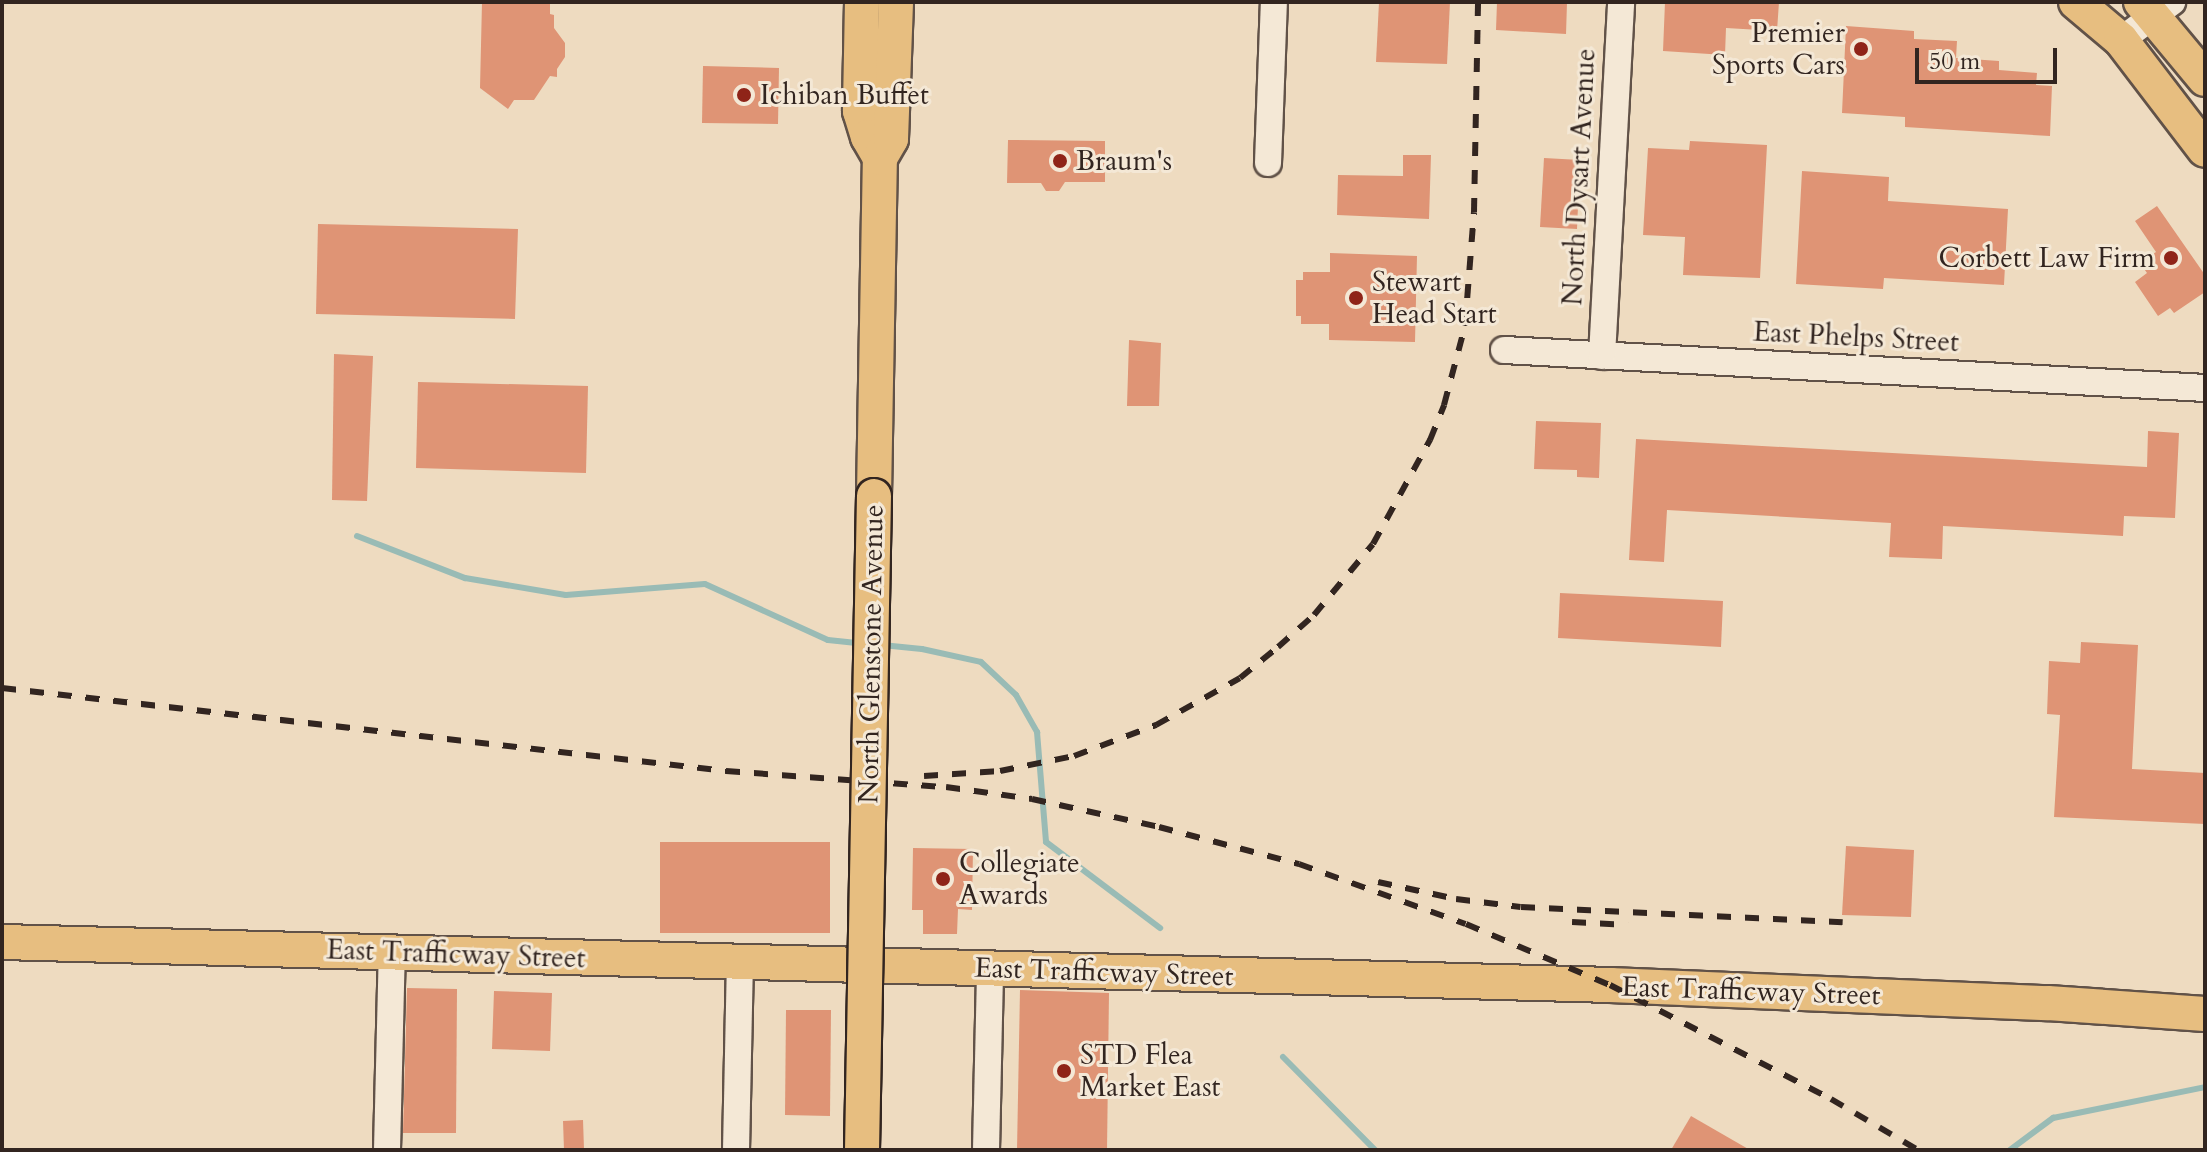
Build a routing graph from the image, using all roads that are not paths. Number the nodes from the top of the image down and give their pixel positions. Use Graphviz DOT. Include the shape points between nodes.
graph roads {
  1 [pos="862,2"];
  2 [pos="896,2"];
  3 [pos="917,2"];
  4 [pos="1274,2"];
  5 [pos="1621,2"];
  6 [pos="2076,2"];
  7 [pos="2156,6"];
  8 [pos="2121,40"];
  9 [pos="2205,79"];
  10 [pos="894,106"];
  11 [pos="2205,150"];
  12 [pos="880,158"];
  13 [pos="1268,163"];
  14 [pos="1504,350"];
  15 [pos="1602,356"];
  16 [pos="2205,388"];
  17 [pos="2,942"];
  18 [pos="392,952"];
  19 [pos="740,962"];
  20 [pos="990,969"];
  21 [pos="2205,1014"];
  22 [pos="387,1150"];
  23 [pos="736,1150"];
  24 [pos="862,1150"];
  25 [pos="986,1150"];
  1 -- 12 [label="main road, North Glenstone Avenue" via="860,111"];
  2 -- 10 [label="main road, North Glenstone Avenue"];
  3 -- 10 [label="main road" via="910,53"];
  4 -- 13 [label="street"];
  5 -- 15 [label="street, North Dysart Avenue"];
  6 -- 8 [label="main road"];
  7 -- 8 [label="street"];
  7 -- 9 [label="main road"];
  8 -- 11 [label="main road"];
  10 -- 12 [label="main road, North Glenstone Avenue" via="891,139"];
  12 -- 24 [label="main road, North Glenstone Avenue, bridge"];
  14 -- 15 [label="street, East Phelps Street"];
  15 -- 16 [label="street, East Phelps Street"];
  17 -- 18 [label="main road, East Trafficway Street"];
  18 -- 19 [label="main road, East Trafficway Street"];
  18 -- 22 [label="street"];
  19 -- 20 [label="main road, East Trafficway Street"];
  19 -- 23 [label="street"];
  20 -- 21 [label="main road, East Trafficway Street" via="1840,993"];
  20 -- 25 [label="street"];
}
